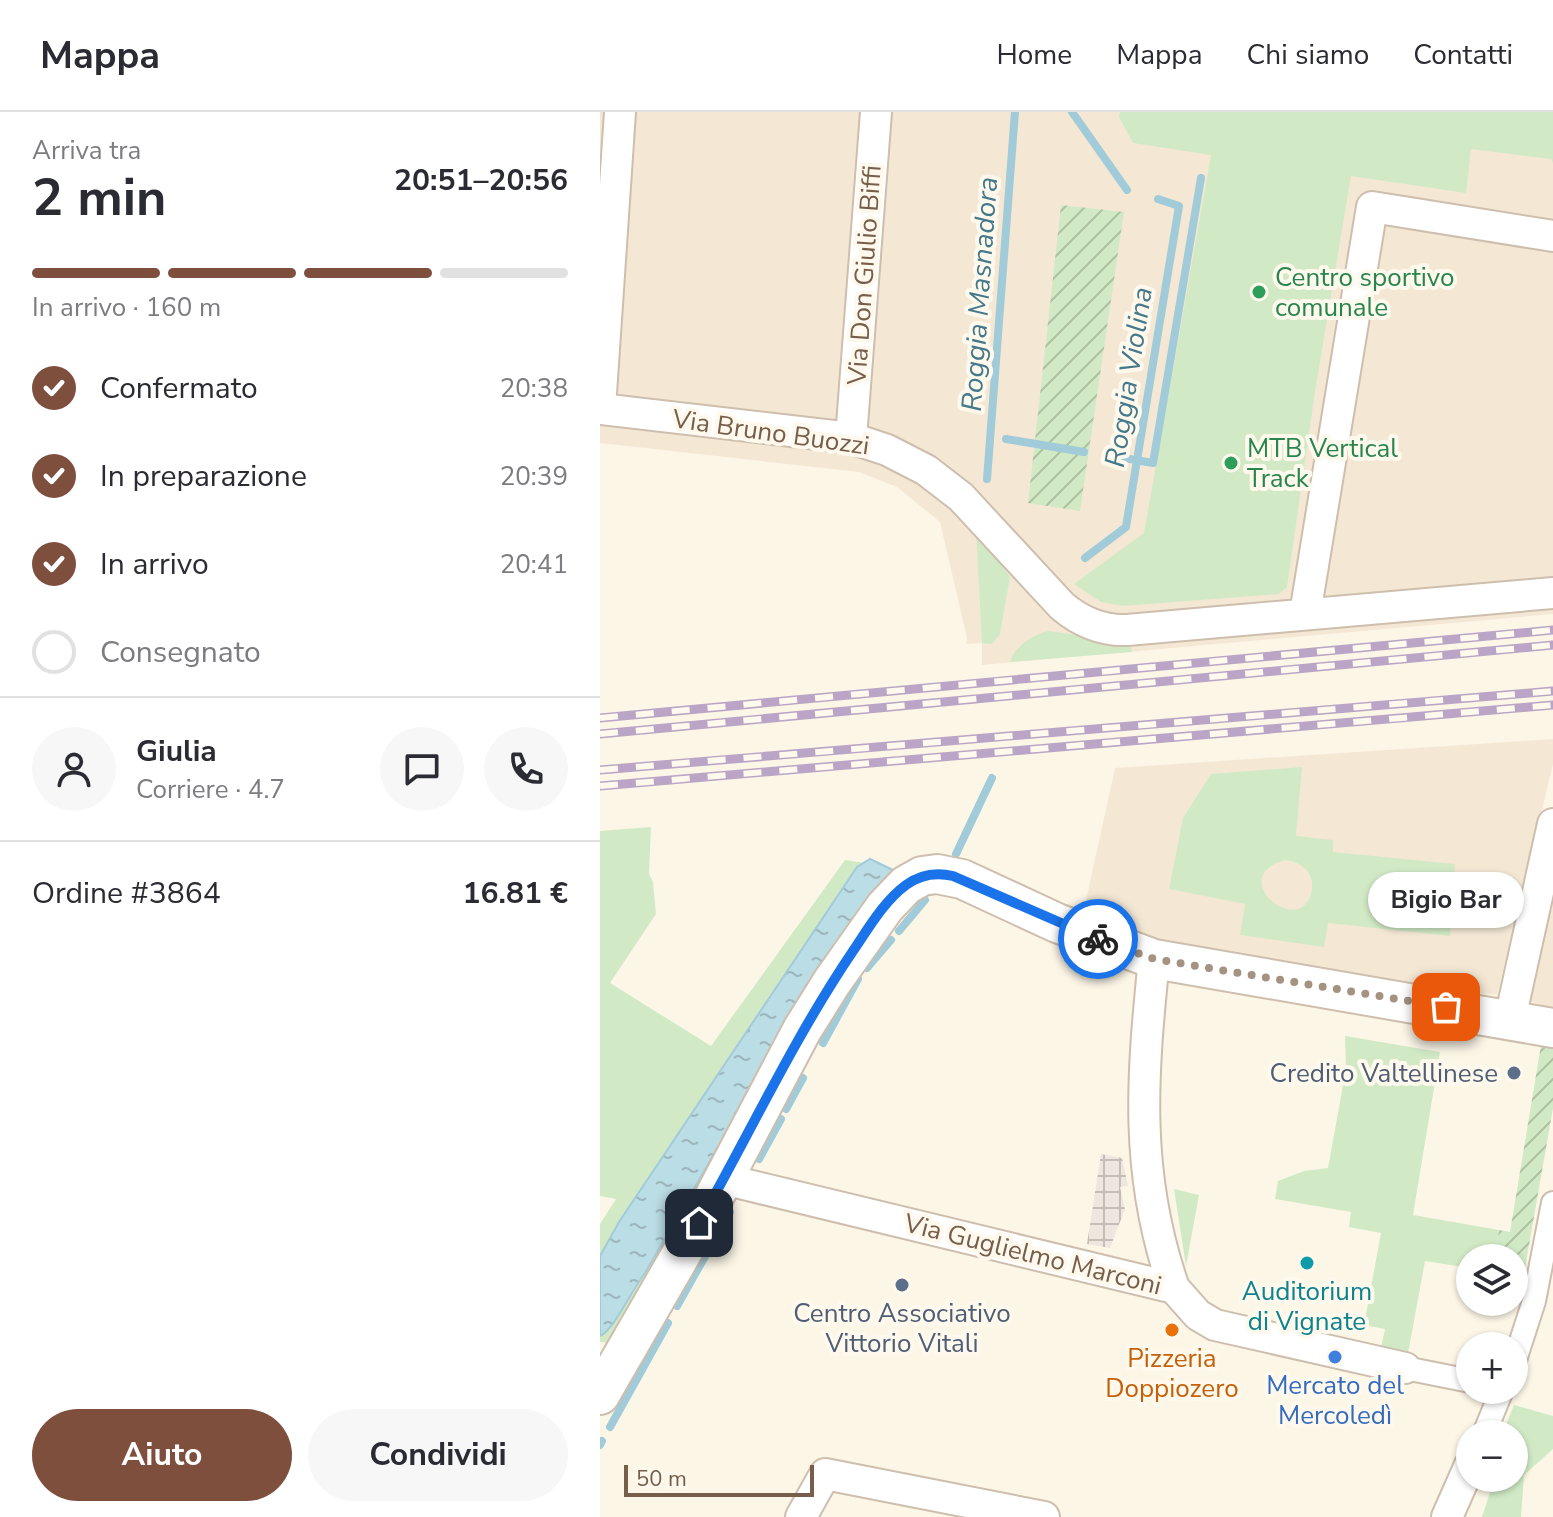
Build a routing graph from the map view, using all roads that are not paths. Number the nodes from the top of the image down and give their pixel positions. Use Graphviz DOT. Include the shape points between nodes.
graph roads {
  1 [pos="620,112"];
  2 [pos="876,112"];
  3 [pos="1553,236"];
  4 [pos="600,409"];
  5 [pos="851,438"];
  6 [pos="1553,593"];
  7 [pos="1305,614"];
  8 [pos="1553,824"];
  9 [pos="1154,959"];
  10 [pos="1510,1019"];
  11 [pos="1553,1028"];
  12 [pos="723,1179"];
  13 [pos="1553,1203"];
  14 [pos="1174,1288"];
  15 [pos="1524,1332"];
  16 [pos="1405,1368"];
  17 [pos="1456,1378"];
  18 [pos="600,1395"];
  19 [pos="1458,1492"];
  20 [pos="801,1517"];
  21 [pos="1044,1517"];
  22 [pos="1447,1517"];
  1 -- 4 [label="street"];
  2 -- 5 [label="street, Via Don Giulio Biffi"];
  3 -- 7 [label="street" via="1372,207"];
  4 -- 5 [label="street, Via Bruno Buozzi"];
  5 -- 7 [label="street, Via Bruno Buozzi" via="901,456 944,482 1062,606 1088,623 1127,630"];
  6 -- 7 [label="street, Via Bruno Buozzi"];
  8 -- 10 [label="street"];
  9 -- 10 [label="street"];
  9 -- 12 [label="street" via="1057,923 962,879 922,876 885,907 832,982"];
  9 -- 14 [label="street" via="1142,1095 1145,1150 1155,1222"];
  10 -- 11 [label="street"];
  12 -- 14 [label="street, Via Guglielmo Marconi"];
  12 -- 18 [label="street"];
  13 -- 15 [label="street"];
  14 -- 16 [label="street, Via Guglielmo Marconi" via="1215,1325"];
  16 -- 17 [label="street, Via Guglielmo Marconi"];
  19 -- 22 [label="street"];
  20 -- 21 [label="street" via="825,1474"];
}
